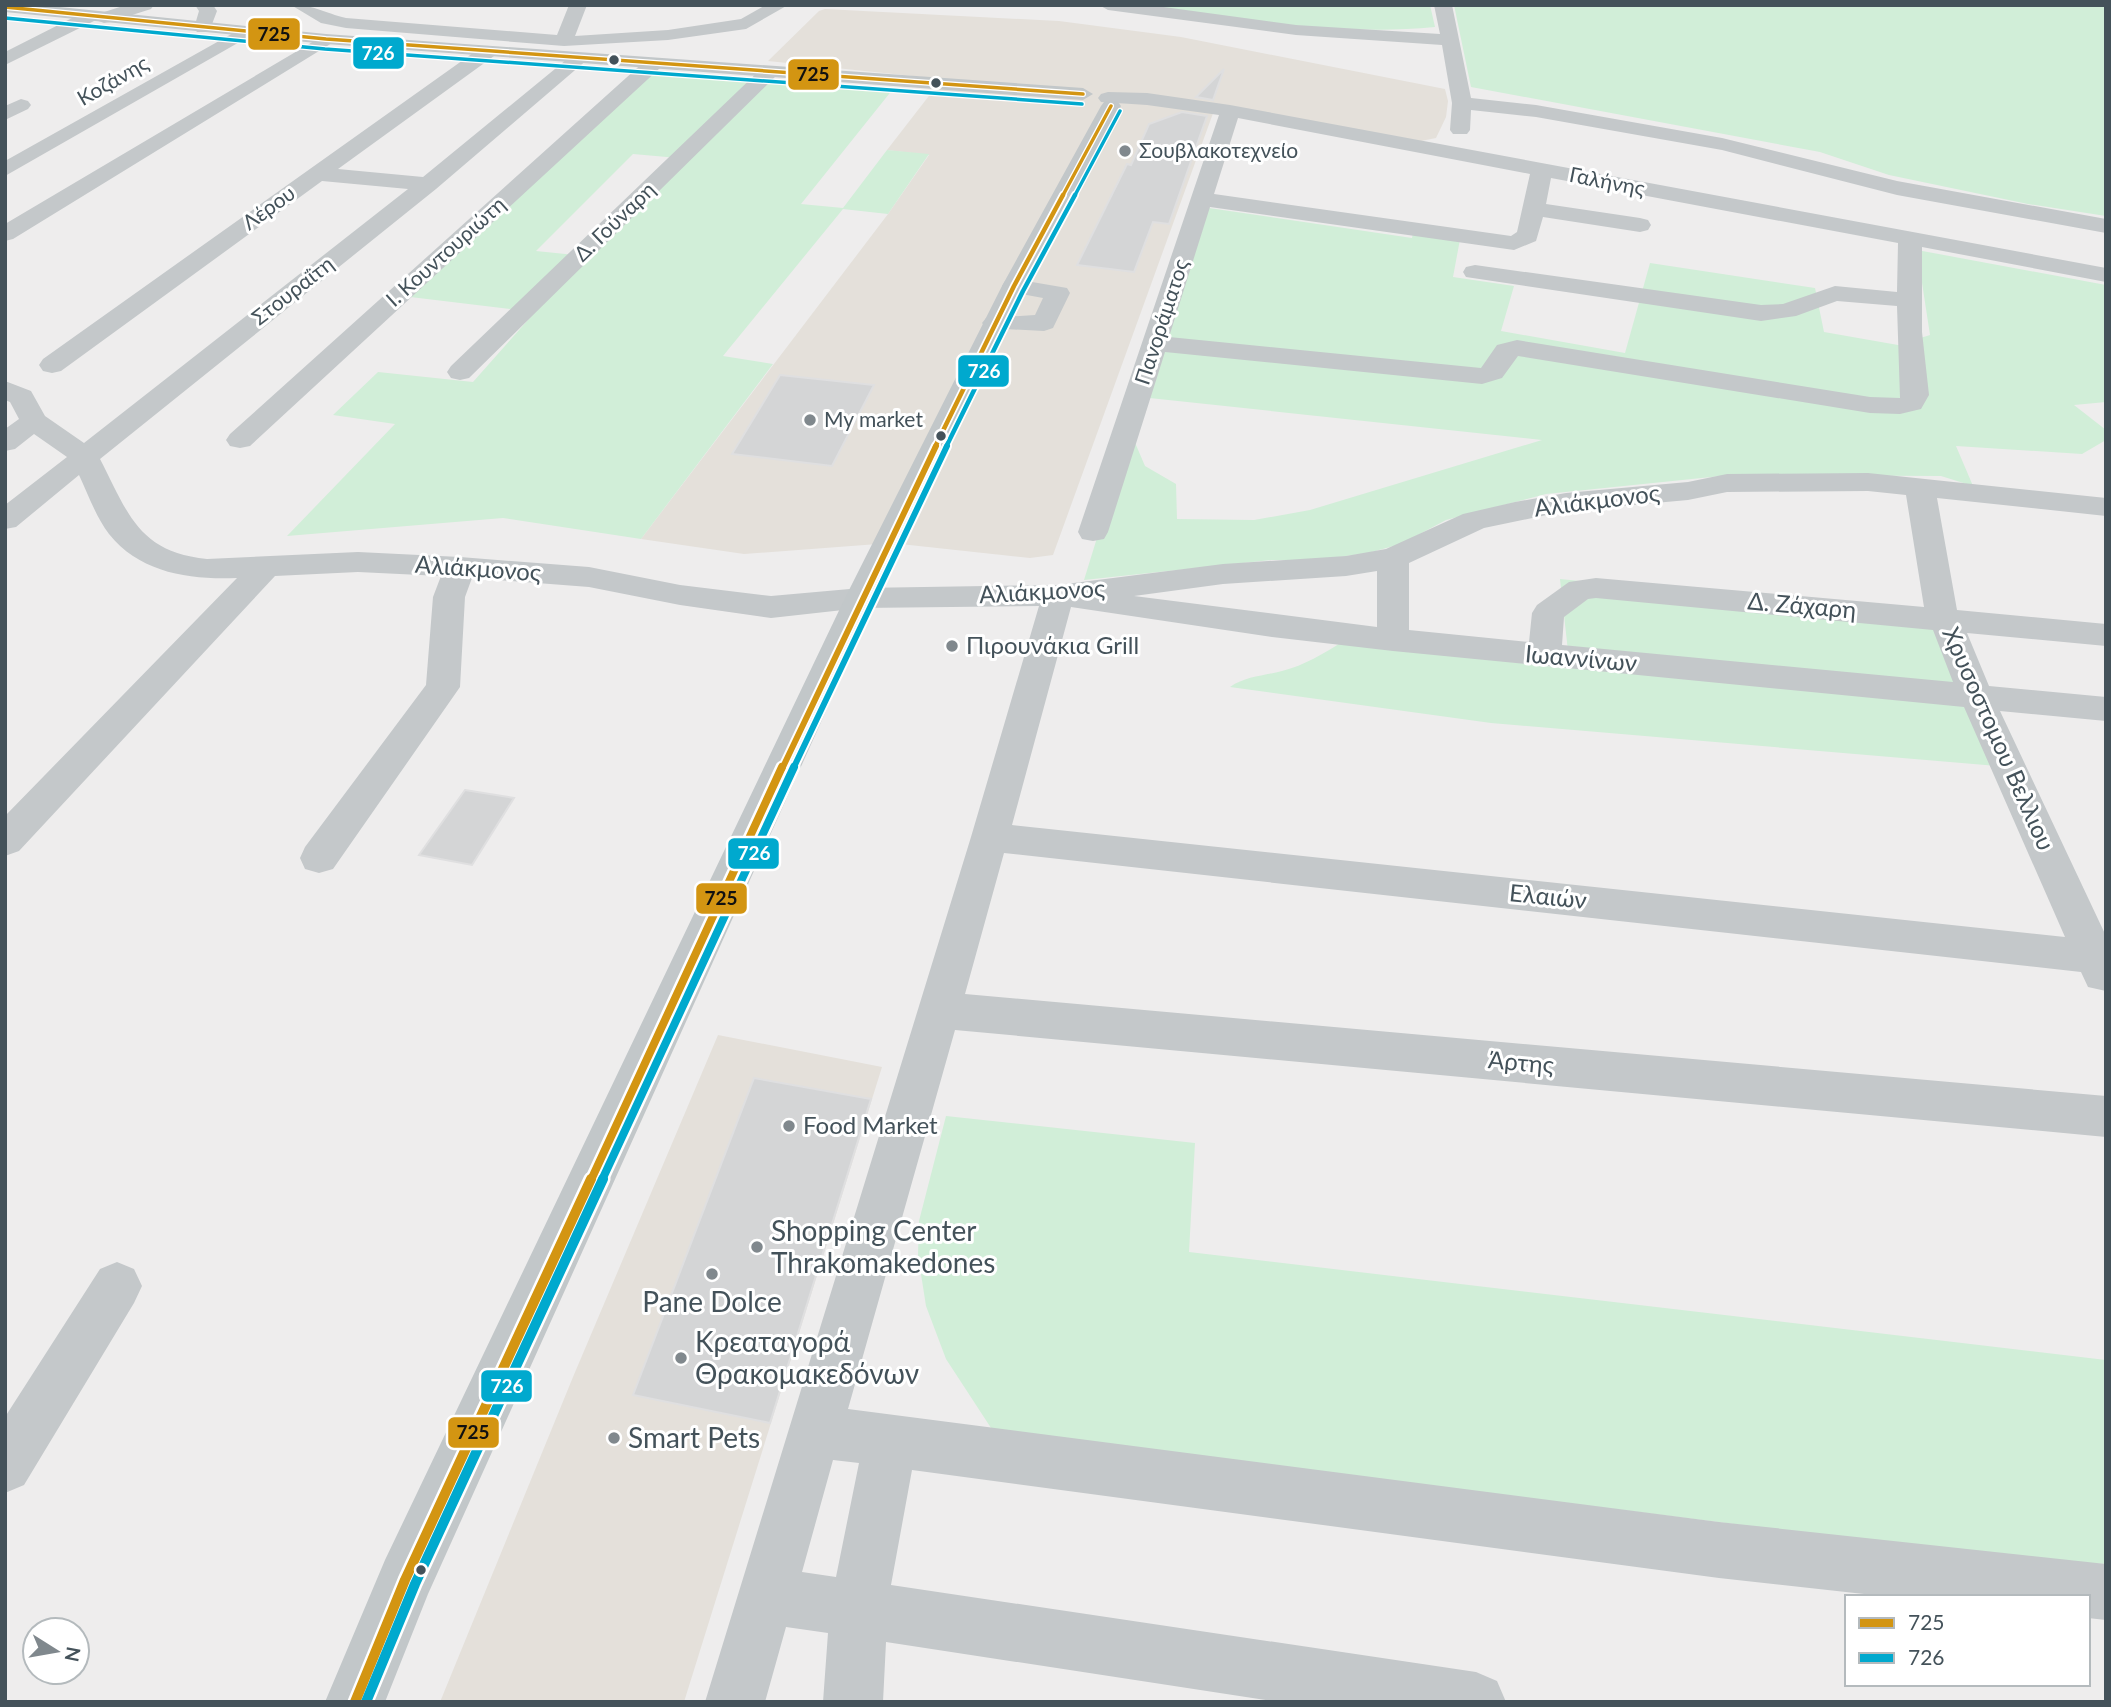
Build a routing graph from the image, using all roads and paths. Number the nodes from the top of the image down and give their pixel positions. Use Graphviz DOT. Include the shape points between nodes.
graph roads {
  1 [pos="145,5"];
  2 [pos="204,5"];
  3 [pos="300,5"];
  4 [pos="578,5"];
  5 [pos="779,5"];
  6 [pos="1108,5"];
  7 [pos="1443,5"];
  8 [pos="5,7"];
  9 [pos="97,17"];
  10 [pos="203,28"];
  11 [pos="244,32"];
  12 [pos="326,39"];
  13 [pos="1450,40"];
  14 [pos="572,50"];
  15 [pos="487,52"];
  16 [pos="5,59"];
  17 [pos="653,64"];
  18 [pos="769,72"];
  19 [pos="1109,102"];
  20 [pos="1077,103"];
  21 [pos="1462,103"];
  22 [pos="1230,111"];
  23 [pos="1096,134"];
  24 [pos="1446,152"];
  25 [pos="1542,169"];
  26 [pos="5,170"];
  27 [pos="317,174"];
  28 [pos="428,184"];
  29 [pos="1203,199"];
  30 [pos="1534,209"];
  31 [pos="1640,225"];
  32 [pos="2106,226"];
  33 [pos="5,234"];
  34 [pos="1910,238"];
  35 [pos="1475,272"];
  36 [pos="2106,275"];
  37 [pos="1908,300"];
  38 [pos="1154,343"];
  39 [pos="52,365"];
  40 [pos="460,372"];
  41 [pos="5,389"];
  42 [pos="34,422"];
  43 [pos="240,440"];
  44 [pos="5,443"];
  45 [pos="84,456"];
  46 [pos="1920,488"];
  47 [pos="17,505"];
  48 [pos="2106,506"];
  49 [pos="5,520"];
  50 [pos="1093,532"];
  51 [pos="1394,558"];
  52 [pos="267,566"];
  53 [pos="460,567"];
  54 [pos="1058,595"];
  55 [pos="861,598"];
  56 [pos="1945,620"];
  57 [pos="2106,635"];
  58 [pos="1393,640"];
  59 [pos="1545,656"];
  60 [pos="1976,696"];
  61 [pos="2106,709"];
  62 [pos="990,837"];
  63 [pos="5,841"];
  64 [pos="319,858"];
  65 [pos="2102,966"];
  66 [pos="937,1010"];
  67 [pos="2106,1116"];
  68 [pos="117,1286"];
  69 [pos="814,1431"];
  70 [pos="890,1442"];
  71 [pos="5,1466"];
  72 [pos="2106,1592"];
  73 [pos="766,1595"];
  74 [pos="859,1607"];
  75 [pos="355,1702"];
  76 [pos="735,1702"];
  77 [pos="853,1702"];
  78 [pos="1476,1702"];
  1 -- 9 [label="street"];
  2 -- 10 [label="street" via="208,11"];
  3 -- 14 [label="street" via="346,23"];
  4 -- 14 [label="street"];
  5 -- 14 [label="street" via="737,26"];
  6 -- 13 [label="street" via="1296,30"];
  7 -- 13 [label="street"];
  8 -- 9 [label="main road"];
  9 -- 10 [label="main road"];
  9 -- 16 [label="street"];
  10 -- 11 [label="main road"];
  11 -- 12 [label="main road"];
  11 -- 26 [label="street, Κοζάνης"];
  12 -- 15 [label="main road"];
  12 -- 33 [label="street"];
  13 -- 21 [label="street"];
  14 -- 15 [label="main road"];
  14 -- 17 [label="main road"];
  14 -- 28 [label="street, Στουραΐτη"];
  15 -- 27 [label="street, Λέρου"];
  17 -- 18 [label="main road"];
  17 -- 43 [label="street, Ι. Κουντουριώτη"];
  18 -- 20 [label="main road" via="998,88"];
  18 -- 40 [label="street, Δ. Γούναρη"];
  19 -- 20 [label="main road" via="1095,112"];
  19 -- 22 [label="street, Γαλήνης" via="1137,98"];
  19 -- 23 [label="main road"];
  20 -- 23 [label="main road"];
  21 -- 24 [label="street" via="1459,136"];
  21 -- 32 [label="street" via="1536,111 1711,142 1897,188"];
  22 -- 24 [label="street, Γαλήνης"];
  22 -- 29 [label="street, Πανοράματος"];
  23 -- 55 [label="main road" via="995,323"];
  24 -- 25 [label="street, Γαλήνης"];
  25 -- 30 [label="street"];
  25 -- 34 [label="street, Γαλήνης"];
  27 -- 28 [label="street"];
  27 -- 39 [label="street, Λέρου"];
  28 -- 45 [label="street, Στουραΐτη"];
  29 -- 30 [label="street" via="1514,243 1528,236"];
  29 -- 38 [label="street, Πανοράματος"];
  30 -- 31 [label="street"];
  34 -- 36 [label="street, Γαλήνης"];
  34 -- 37 [label="street"];
  35 -- 37 [label="street" via="1761,313 1787,311 1835,293"];
  37 -- 38 [label="street" via="1915,395 1911,403 1900,407 1517,348 1506,351 1498,370 1482,376"];
  38 -- 50 [label="street, Πανοράματος"];
  41 -- 42 [label="street" via="21,397"];
  42 -- 44 [label="street"];
  42 -- 45 [label="street, Αλιάκμονος"];
  45 -- 47 [label="street, Στουραΐτη"];
  45 -- 52 [label="street, Αλιάκμονος" via="120,528 135,543 180,566"];
  46 -- 48 [label="street, Αλιάκμονος"];
  46 -- 51 [label="street, Αλιάκμονος" via="1868,482 1727,483 1566,502 1474,521"];
  46 -- 56 [label="street, Χρυσοστομου Βελλιου"];
  47 -- 49 [label="street, Στουραΐτη"];
  51 -- 54 [label="street, Αλιάκμονος"];
  51 -- 58 [label="street"];
  52 -- 53 [label="street, Αλιάκμονος" via="358,562"];
  52 -- 63 [label="street"];
  53 -- 55 [label="street, Αλιάκμονος" via="590,577 771,607"];
  53 -- 64 [label="street" via="449,597 443,687"];
  54 -- 55 [label="street, Αλιάκμονος"];
  54 -- 58 [label="street, Ιωαννίνων"];
  54 -- 62 [label="street"];
  55 -- 75 [label="main road" via="411,1568"];
  56 -- 57 [label="street, Δ. Ζάχαρη"];
  56 -- 59 [label="street, Δ. Ζάχαρη" via="1588,588 1568,596 1548,613"];
  56 -- 60 [label="street, Χρυσοστομου Βελλιου"];
  58 -- 59 [label="street, Ιωαννίνων"];
  59 -- 60 [label="street, Ιωαννίνων"];
  60 -- 61 [label="street, Ιωαννίνων"];
  60 -- 65 [label="street, Χρυσοστομου Βελλιου"];
  62 -- 65 [label="street, Ελαιών"];
  62 -- 66 [label="street"];
  66 -- 67 [label="street, Άρτης"];
  66 -- 69 [label="street"];
  68 -- 71 [label="street"];
  69 -- 70 [label="street"];
  69 -- 73 [label="street"];
  70 -- 72 [label="street" via="1719,1550"];
  70 -- 74 [label="street"];
  73 -- 74 [label="street"];
  73 -- 76 [label="street"];
  74 -- 77 [label="street"];
  74 -- 78 [label="street"];
}
